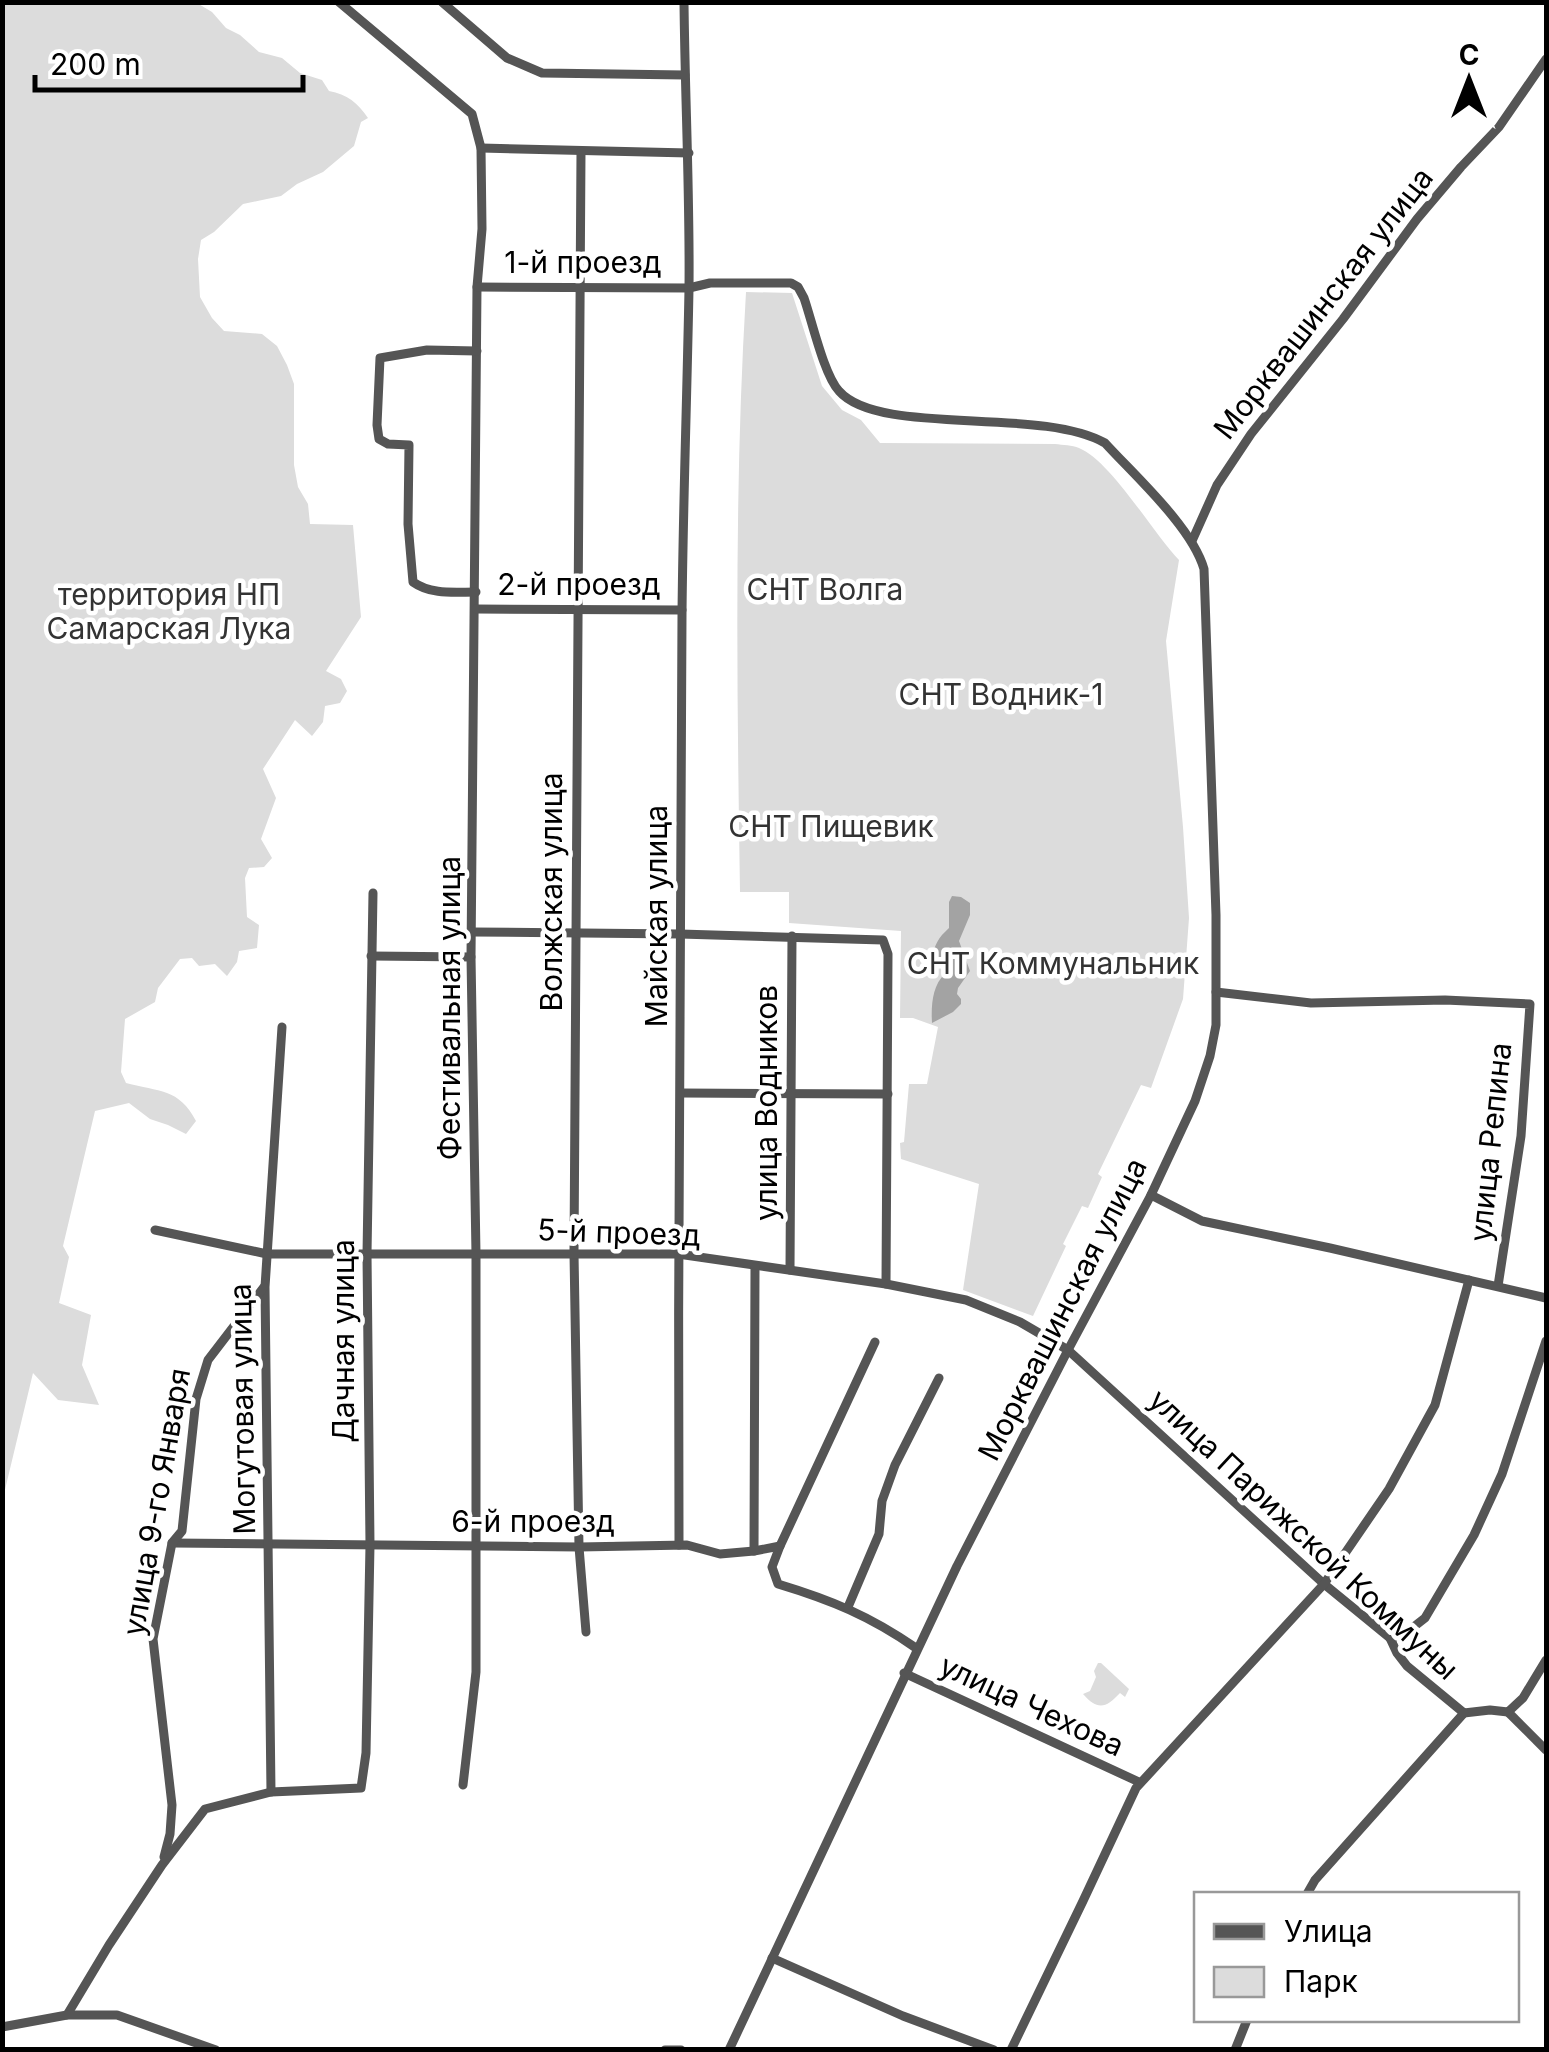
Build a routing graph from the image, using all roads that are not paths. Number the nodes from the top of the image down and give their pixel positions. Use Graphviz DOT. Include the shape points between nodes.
graph roads {
  1 [pos="338,2"];
  2 [pos="442,2"];
  3 [pos="684,2"];
  4 [pos="1546,59"];
  5 [pos="685,76"];
  6 [pos="482,148"];
  7 [pos="582,152"];
  8 [pos="689,153"];
  9 [pos="477,286"];
  10 [pos="580,287"];
  11 [pos="689,288"];
  12 [pos="477,351"];
  13 [pos="1192,541"];
  14 [pos="476,592"];
  15 [pos="577,608"];
  16 [pos="476,609"];
  17 [pos="682,610"];
  18 [pos="373,893"];
  19 [pos="472,932"];
  20 [pos="576,934"];
  21 [pos="680,934"];
  22 [pos="792,936"];
  23 [pos="370,956"];
  24 [pos="471,957"];
  25 [pos="1216,992"];
  26 [pos="282,1026"];
  27 [pos="680,1093"];
  28 [pos="790,1094"];
  29 [pos="888,1094"];
  30 [pos="1151,1194"];
  31 [pos="156,1230"];
  32 [pos="574,1253"];
  33 [pos="267,1254"];
  34 [pos="367,1254"];
  35 [pos="476,1254"];
  36 [pos="678,1254"];
  37 [pos="754,1267"];
  38 [pos="790,1270"];
  39 [pos="1469,1280"];
  40 [pos="886,1284"];
  41 [pos="264,1286"];
  42 [pos="1498,1286"];
  43 [pos="1546,1298"];
  44 [pos="1546,1341"];
  45 [pos="875,1342"];
  46 [pos="1068,1350"];
  47 [pos="939,1378"];
  48 [pos="172,1543"];
  49 [pos="269,1545"];
  50 [pos="370,1545"];
  51 [pos="678,1545"];
  52 [pos="474,1546"];
  53 [pos="780,1546"];
  54 [pos="579,1547"];
  55 [pos="754,1552"];
  56 [pos="1324,1584"];
  57 [pos="848,1607"];
  58 [pos="586,1632"];
  59 [pos="1390,1638"];
  60 [pos="916,1648"];
  61 [pos="1546,1660"];
  62 [pos="904,1674"];
  63 [pos="1508,1712"];
  64 [pos="1464,1713"];
  65 [pos="1546,1750"];
  66 [pos="1140,1782"];
  67 [pos="463,1785"];
  68 [pos="271,1792"];
  69 [pos="162,1865"];
  70 [pos="1308,1892"];
  71 [pos="772,1958"];
  72 [pos="67,2015"];
  73 [pos="1247,2022"];
  74 [pos="2,2027"];
  75 [pos="216,2050"];
  76 [pos="665,2050"];
  77 [pos="681,2050"];
  78 [pos="729,2050"];
  79 [pos="994,2050"];
  80 [pos="1011,2050"];
  81 [pos="1234,2050"];
  1 -- 6 [label="street" via="472,114"];
  2 -- 5 [label="street" via="507,58 542,74"];
  3 -- 5 [label="street, Майская улица"];
  4 -- 13 [label="street, Морквашинская улица" via="1250,434"];
  5 -- 8 [label="street, Майская улица"];
  6 -- 7 [label="street"];
  6 -- 9 [label="street, Фестивальная улица"];
  7 -- 8 [label="street"];
  7 -- 10 [label="street, Волжская улица"];
  8 -- 11 [label="street, Майская улица"];
  9 -- 10 [label="street, 1-й проезд"];
  9 -- 12 [label="street, Фестивальная улица"];
  10 -- 11 [label="street, 1-й проезд"];
  10 -- 15 [label="street, Волжская улица"];
  11 -- 13 [label="street, Морквашинская улица" via="791,283 804,298 838,390 852,401 895,415 1018,422 1091,435"];
  11 -- 17 [label="street, Майская улица"];
  12 -- 14 [label="street, Фестивальная улица"];
  12 -- 14 [label="street" via="380,358 377,425 379,440 409,445 413,582 435,592"];
  13 -- 25 [label="street, Морквашинская улица" via="1204,573"];
  14 -- 16 [label="street, Фестивальная улица"];
  15 -- 16 [label="street, 2-й проезд"];
  15 -- 17 [label="street, 2-й проезд"];
  15 -- 20 [label="street, Волжская улица"];
  16 -- 19 [label="street, Фестивальная улица"];
  17 -- 21 [label="street, Майская улица"];
  18 -- 23 [label="street, Дачная улица"];
  19 -- 20 [label="street"];
  19 -- 24 [label="street, Фестивальная улица"];
  20 -- 21 [label="street"];
  20 -- 32 [label="street, Волжская улица"];
  21 -- 22 [label="street"];
  21 -- 27 [label="street, Майская улица"];
  22 -- 28 [label="street, улица Водников"];
  22 -- 29 [label="street" via="883,940"];
  23 -- 24 [label="street"];
  23 -- 34 [label="street, Дачная улица"];
  24 -- 35 [label="street, Фестивальная улица"];
  25 -- 30 [label="street, Морквашинская улица" via="1210,1056"];
  25 -- 42 [label="street, улица Репина" via="1311,1003 1530,1004 1521,1136"];
  26 -- 33 [label="street, Могутовая улица"];
  27 -- 28 [label="street"];
  27 -- 36 [label="street, Майская улица"];
  28 -- 29 [label="street"];
  28 -- 38 [label="street, улица Водников"];
  29 -- 40 [label="street"];
  30 -- 39 [label="street" via="1202,1221"];
  30 -- 46 [label="street, Морквашинская улица"];
  31 -- 33 [label="street, 5-й проезд"];
  32 -- 35 [label="street, 5-й проезд"];
  32 -- 36 [label="street, 5-й проезд"];
  32 -- 54 [label="street, Волжская улица"];
  33 -- 34 [label="street, 5-й проезд"];
  33 -- 41 [label="street, Могутовая улица"];
  34 -- 35 [label="street, 5-й проезд"];
  34 -- 50 [label="street, Дачная улица"];
  35 -- 52 [label="street, Фестивальная улица"];
  36 -- 37 [label="street, 5-й проезд"];
  36 -- 51 [label="street, Майская улица"];
  37 -- 38 [label="street, 5-й проезд"];
  37 -- 55 [label="street"];
  38 -- 40 [label="street, 5-й проезд"];
  39 -- 42 [label="street"];
  39 -- 56 [label="street" via="1434,1405 1389,1490"];
  40 -- 46 [label="street, 5-й проезд" via="966,1300"];
  41 -- 48 [label="street, улица 9-го Января" via="208,1360 196,1399 182,1530"];
  41 -- 49 [label="street, Могутовая улица"];
  42 -- 43 [label="street"];
  44 -- 59 [label="street" via="1502,1474 1474,1535 1424,1618"];
  45 -- 53 [label="street"];
  46 -- 56 [label="street, улица Парижской Коммуны"];
  46 -- 60 [label="street, Морквашинская улица"];
  47 -- 57 [label="street" via="895,1465 879,1534"];
  48 -- 49 [label="street, 6-й проезд"];
  48 -- 69 [label="street, улица 9-го Января" via="154,1639 172,1805"];
  49 -- 50 [label="street, 6-й проезд"];
  49 -- 68 [label="street, Могутовая улица"];
  50 -- 52 [label="street, 6-й проезд"];
  50 -- 68 [label="street, Дачная улица" via="362,1788"];
  51 -- 54 [label="street, 6-й проезд"];
  51 -- 55 [label="street, 6-й проезд" via="720,1554"];
  52 -- 54 [label="street, 6-й проезд"];
  52 -- 67 [label="street, Фестивальная улица" via="476,1672"];
  53 -- 55 [label="street, 6-й проезд"];
  53 -- 57 [label="street" via="772,1567 778,1584"];
  54 -- 58 [label="street, Волжская улица"];
  56 -- 59 [label="street, улица Парижской Коммуны"];
  56 -- 66 [label="street"];
  57 -- 60 [label="street"];
  59 -- 64 [label="street, улица Парижской Коммуны" via="1406,1666"];
  60 -- 62 [label="street, Морквашинская улица"];
  61 -- 63 [label="street"];
  62 -- 66 [label="street, улица Чехова"];
  62 -- 71 [label="street, Морквашинская улица"];
  63 -- 64 [label="street"];
  63 -- 65 [label="street"];
  64 -- 70 [label="street"];
  66 -- 80 [label="street"];
  68 -- 69 [label="street" via="204,1809"];
  69 -- 72 [label="street"];
  71 -- 78 [label="street, Морквашинская улица"];
  71 -- 79 [label="street"];
  72 -- 74 [label="street"];
  72 -- 75 [label="street" via="117,2015"];
  73 -- 81 [label="street"];
  76 -- 77 [label="street"];
}
